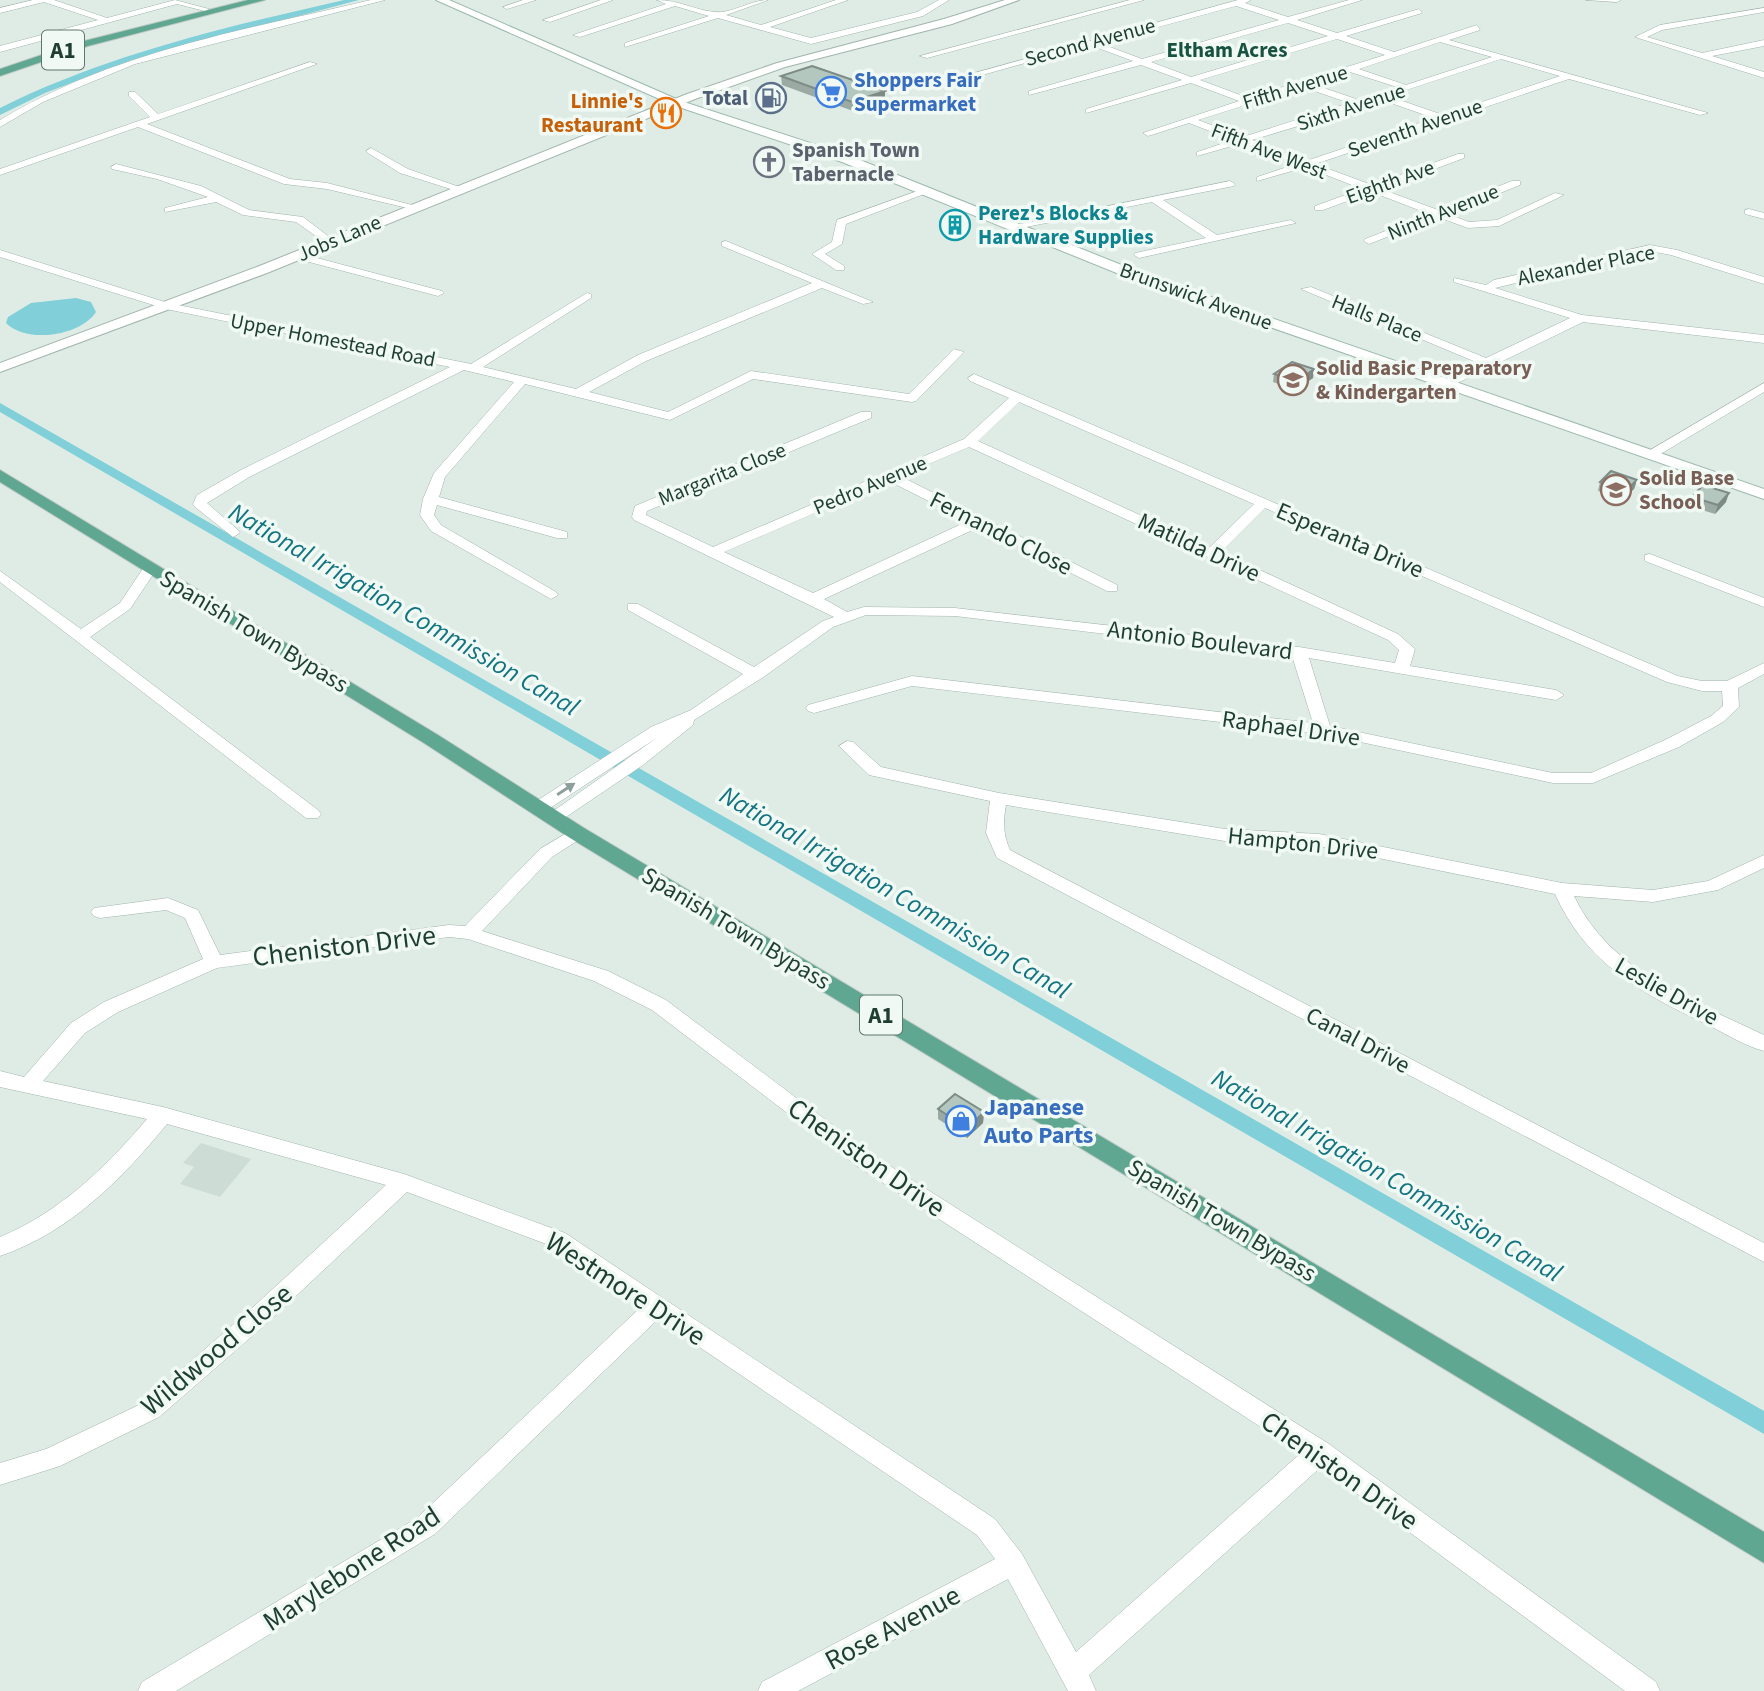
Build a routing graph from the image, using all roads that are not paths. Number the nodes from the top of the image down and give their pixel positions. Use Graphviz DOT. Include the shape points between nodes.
graph roads {
  1 [pos="44,0"];
  2 [pos="241,0"];
  3 [pos="260,0"];
  4 [pos="381,0"];
  5 [pos="441,0"];
  6 [pos="532,0"];
  7 [pos="609,0"];
  8 [pos="661,0"];
  9 [pos="686,0"];
  10 [pos="764,0"];
  11 [pos="844,0"];
  12 [pos="946,0"];
  13 [pos="1014,0"];
  14 [pos="1088,0"];
  15 [pos="1140,0"];
  16 [pos="1247,0"];
  17 [pos="1357,0"];
  18 [pos="1617,0"];
  19 [pos="176,1"];
  20 [pos="1594,1"];
  21 [pos="1237,3"];
  22 [pos="674,4"];
  23 [pos="506,7"];
  24 [pos="1111,8"];
  25 [pos="205,9"];
  26 [pos="1764,10"];
  27 [pos="0,11"];
  28 [pos="1419,11"];
  29 [pos="715,15"];
  30 [pos="1135,16"];
  31 [pos="1147,19"];
  32 [pos="547,20"];
  33 [pos="1288,20"];
  34 [pos="108,21"];
  35 [pos="1159,23"];
  36 [pos="759,28"];
  37 [pos="1477,29"];
  38 [pos="127,33"];
  39 [pos="578,35"];
  40 [pos="1339,37"];
  41 [pos="1441,40"];
  42 [pos="1091,43"];
  43 [pos="628,45"];
  44 [pos="1761,45"];
  45 [pos="0,49"];
  46 [pos="1395,55"];
  47 [pos="924,56"];
  48 [pos="1700,56"];
  49 [pos="1500,57"];
  50 [pos="1142,62"];
  51 [pos="313,64"];
  52 [pos="1351,69"];
  53 [pos="0,73"];
  54 [pos="975,74"];
  55 [pos="1568,75"];
  56 [pos="1764,75"];
  57 [pos="1192,80"];
  58 [pos="1304,84"];
  59 [pos="1408,88"];
  60 [pos="1032,93"];
  61 [pos="132,94"];
  62 [pos="1381,97"];
  63 [pos="1247,102"];
  64 [pos="677,103"];
  65 [pos="1362,104"];
  66 [pos="1089,111"];
  67 [pos="1703,113"];
  68 [pos="157,118"];
  69 [pos="1443,118"];
  70 [pos="1189,120"];
  71 [pos="0,124"];
  72 [pos="138,124"];
  73 [pos="1148,133"];
  74 [pos="1244,142"];
  75 [pos="371,151"];
  76 [pos="1200,154"];
  77 [pos="1461,156"];
  78 [pos="1306,166"];
  79 [pos="116,167"];
  80 [pos="0,172"];
  81 [pos="1261,179"];
  82 [pos="1516,183"];
  83 [pos="1230,184"];
  84 [pos="460,189"];
  85 [pos="1370,189"];
  86 [pos="927,191"];
  87 [pos="1559,195"];
  88 [pos="214,199"];
  89 [pos="1154,199"];
  90 [pos="412,208"];
  91 [pos="1319,208"];
  92 [pos="169,210"];
  93 [pos="1749,212"];
  94 [pos="1436,214"];
  95 [pos="1764,216"];
  96 [pos="1291,223"];
  97 [pos="1016,226"];
  98 [pos="1215,239"];
  99 [pos="1369,241"];
  100 [pos="331,242"];
  101 [pos="726,244"];
  102 [pos="0,253"];
  103 [pos="1139,255"];
  104 [pos="298,256"];
  105 [pos="840,268"];
  106 [pos="1458,280"];
  107 [pos="1764,281"];
  108 [pos="822,283"];
  109 [pos="1489,288"];
  110 [pos="1307,289"];
  111 [pos="438,293"];
  112 [pos="587,296"];
  113 [pos="867,302"];
  114 [pos="166,306"];
  115 [pos="1581,318"];
  116 [pos="1764,339"];
  117 [pos="958,352"];
  118 [pos="1486,362"];
  119 [pos="468,367"];
  120 [pos="0,368"];
  121 [pos="974,378"];
  122 [pos="522,380"];
  123 [pos="1445,385"];
  124 [pos="1764,387"];
  125 [pos="575,395"];
  126 [pos="1017,397"];
  127 [pos="866,415"];
  128 [pos="969,442"];
  129 [pos="1649,455"];
  130 [pos="0,475"];
  131 [pos="891,477"];
  132 [pos="1764,494"];
  133 [pos="430,499"];
  134 [pos="1264,502"];
  135 [pos="978,522"];
  136 [pos="233,533"];
  137 [pos="562,535"];
  138 [pos="710,552"];
  139 [pos="1212,553"];
  140 [pos="1650,558"];
  141 [pos="150,567"];
  142 [pos="0,575"];
  143 [pos="1112,588"];
  144 [pos="551,595"];
  145 [pos="814,599"];
  146 [pos="1764,603"];
  147 [pos="633,607"];
  148 [pos="843,617"];
  149 [pos="81,636"];
  150 [pos="1299,652"];
  151 [pos="1401,668"];
  152 [pos="1764,668"];
  153 [pos="756,675"];
  154 [pos="1730,686"];
  155 [pos="1556,695"];
  156 [pos="814,708"];
  157 [pos="697,713"];
  158 [pos="1323,729"];
  159 [pos="847,746"];
  160 [pos="602,775"];
  161 [pos="999,798"];
  162 [pos="546,812"];
  163 [pos="312,814"];
  164 [pos="577,833"];
  165 [pos="1763,864"];
  166 [pos="1562,889"];
  167 [pos="100,912"];
  168 [pos="469,933"];
  169 [pos="214,962"];
  170 [pos="1764,1044"];
  171 [pos="0,1079"];
  172 [pos="29,1084"];
  173 [pos="163,1115"];
  174 [pos="404,1182"];
  175 [pos="0,1247"];
  176 [pos="1764,1253"];
  177 [pos="656,1307"];
  178 [pos="1320,1452"];
  179 [pos="0,1474"];
  180 [pos="1764,1549"];
  181 [pos="1013,1563"];
  182 [pos="1078,1682"];
  183 [pos="151,1691"];
  184 [pos="771,1691"];
  185 [pos="1647,1691"];
  1 -- 27 [label="street"];
  1 -- 34 [label="street"];
  2 -- 25 [label="main road, A1"];
  3 -- 38 [label="main road, A1"];
  4 -- 71 [label="street" via="118,68 22,108"];
  5 -- 64 [label="main road, Brunswick Avenue"];
  6 -- 23 [label="street"];
  7 -- 32 [label="street"];
  8 -- 22 [label="street"];
  9 -- 22 [label="street"];
  10 -- 29 [label="street"];
  11 -- 36 [label="street"];
  12 -- 36 [label="street" via="920,14 821,40"];
  13 -- 64 [label="main road, Jobs Lane" via="925,30 788,62"];
  14 -- 24 [label="street"];
  15 -- 24 [label="street"];
  16 -- 21 [label="street, Second Avenue"];
  17 -- 33 [label="street"];
  18 -- 20 [label="street"];
  19 -- 25 [label="street"];
  19 -- 34 [label="street"];
  21 -- 33 [label="street"];
  21 -- 35 [label="street, Second Avenue"];
  22 -- 29 [label="street"];
  22 -- 39 [label="street"];
  24 -- 30 [label="street"];
  24 -- 47 [label="street"];
  25 -- 38 [label="main road, A1"];
  26 -- 48 [label="street" via="1660,28 1639,37"];
  28 -- 40 [label="street"];
  29 -- 36 [label="street"];
  29 -- 43 [label="street"];
  31 -- 35 [label="street"];
  33 -- 40 [label="street"];
  33 -- 50 [label="street"];
  34 -- 45 [label="street"];
  35 -- 42 [label="street, Second Avenue"];
  37 -- 41 [label="street, Fifth Avenue"];
  38 -- 53 [label="main road, A1"];
  40 -- 46 [label="street"];
  40 -- 57 [label="street"];
  41 -- 46 [label="street, Fifth Avenue"];
  41 -- 49 [label="street"];
  42 -- 50 [label="street"];
  42 -- 54 [label="street, Second Avenue"];
  44 -- 48 [label="street"];
  46 -- 52 [label="street, Fifth Avenue"];
  48 -- 56 [label="street"];
  49 -- 55 [label="street"];
  49 -- 59 [label="street, Sixth Avenue"];
  50 -- 57 [label="street"];
  50 -- 60 [label="street"];
  51 -- 68 [label="street"];
  52 -- 58 [label="street, Fifth Avenue"];
  52 -- 59 [label="street"];
  55 -- 67 [label="street"];
  55 -- 69 [label="street, Seventh Avenue"];
  57 -- 63 [label="street"];
  57 -- 66 [label="street"];
  58 -- 63 [label="street, Fifth Avenue"];
  58 -- 65 [label="street"];
  59 -- 62 [label="street, Sixth Avenue"];
  61 -- 68 [label="street"];
  62 -- 65 [label="street, Sixth Avenue"];
  62 -- 69 [label="street"];
  63 -- 70 [label="street, Fifth Avenue"];
  64 -- 84 [label="main road, Jobs Lane"];
  64 -- 86 [label="main road, Brunswick Avenue"];
  65 -- 74 [label="street, Sixth Avenue"];
  68 -- 72 [label="street"];
  69 -- 78 [label="street, Seventh Avenue"];
  70 -- 73 [label="street, Fifth Avenue"];
  70 -- 74 [label="street, Fifth Ave West"];
  72 -- 80 [label="street"];
  72 -- 90 [label="street" via="288,182 327,186"];
  74 -- 76 [label="street, Sixth Avenue"];
  74 -- 78 [label="street, Fifth Ave West"];
  75 -- 84 [label="street" via="404,171"];
  77 -- 85 [label="street, Eighth Ave"];
  78 -- 81 [label="street, Seventh Avenue"];
  78 -- 85 [label="street, Fifth Ave West"];
  79 -- 88 [label="street" via="197,188"];
  82 -- 94 [label="street, Ninth Avenue"];
  83 -- 89 [label="street"];
  84 -- 90 [label="main road, Jobs Lane"];
  85 -- 91 [label="street, Eighth Ave"];
  85 -- 94 [label="street, Fifth Ave West"];
  86 -- 97 [label="main road, Brunswick Avenue"];
  86 -- 105 [label="street" via="841,222 836,244 817,254"];
  87 -- 94 [label="street, Fifth Ave West" via="1499,223 1468,225"];
  88 -- 92 [label="street"];
  88 -- 100 [label="street" via="247,213 299,219"];
  89 -- 97 [label="street"];
  89 -- 98 [label="street"];
  90 -- 100 [label="main road, Jobs Lane"];
  93 -- 95 [label="street"];
  94 -- 99 [label="street, Ninth Avenue"];
  96 -- 98 [label="street"];
  97 -- 123 [label="main road, Brunswick Avenue" via="1134,275"];
  98 -- 103 [label="street"];
  100 -- 104 [label="main road, Jobs Lane"];
  101 -- 108 [label="street"];
  102 -- 114 [label="street, Upper Homestead Road"];
  104 -- 111 [label="street"];
  104 -- 114 [label="main road, Jobs Lane"];
  106 -- 109 [label="street"];
  107 -- 109 [label="street, Alexander Place" via="1650,248"];
  108 -- 113 [label="street"];
  108 -- 125 [label="street" via="642,358"];
  109 -- 115 [label="street"];
  110 -- 118 [label="street, Halls Place"];
  112 -- 119 [label="street"];
  114 -- 119 [label="street, Upper Homestead Road"];
  114 -- 120 [label="main road, Jobs Lane"];
  115 -- 116 [label="street"];
  115 -- 118 [label="street"];
  117 -- 125 [label="street, Upper Homestead Road" via="912,398 751,375 670,416"];
  118 -- 123 [label="street"];
  119 -- 122 [label="street, Upper Homestead Road"];
  119 -- 136 [label="street" via="246,472 202,498 200,504"];
  121 -- 126 [label="street, Esperanta Drive"];
  122 -- 125 [label="street, Upper Homestead Road"];
  122 -- 133 [label="street" via="439,476"];
  123 -- 129 [label="main road, Brunswick Avenue"];
  124 -- 129 [label="street"];
  126 -- 128 [label="street, Pedro Avenue"];
  126 -- 134 [label="street, Esperanta Drive"];
  127 -- 138 [label="street, Margarita Close" via="640,509 639,516"];
  128 -- 131 [label="street, Pedro Avenue"];
  128 -- 139 [label="street, Matilda Drive"];
  129 -- 132 [label="main road, Brunswick Avenue"];
  130 -- 141 [label="main road, Spanish Town Bypass / A1"];
  131 -- 135 [label="street, Fernando Close"];
  131 -- 138 [label="street, Pedro Avenue"];
  133 -- 137 [label="street"];
  133 -- 144 [label="street" via="427,515 436,528"];
  134 -- 139 [label="street"];
  134 -- 154 [label="street, Esperanta Drive" via="1673,679"];
  135 -- 143 [label="street, Fernando Close"];
  135 -- 145 [label="street"];
  138 -- 145 [label="street, Margarita Close"];
  139 -- 151 [label="street, Matilda Drive" via="1393,637 1407,649"];
  140 -- 146 [label="street"];
  141 -- 149 [label="street" via="125,606"];
  141 -- 162 [label="main road, Spanish Town Bypass / A1"];
  142 -- 149 [label="street"];
  145 -- 148 [label="street, Margarita Close"];
  147 -- 153 [label="street"];
  148 -- 150 [label="street, Antonio Boulevard" via="864,611 955,612"];
  148 -- 153 [label="street"];
  149 -- 163 [label="street"];
  150 -- 151 [label="street, Antonio Boulevard"];
  150 -- 158 [label="street"];
  151 -- 155 [label="street, Antonio Boulevard"];
  152 -- 154 [label="street"];
  153 -- 157 [label="street"];
  154 -- 158 [label="street, Raphael Drive" via="1731,707 1717,719 1593,778 1553,778"];
  156 -- 158 [label="street, Raphael Drive" via="912,681"];
  157 -- 160 [label="street" via="637,761"];
  157 -- 160 [label="street" via="657,730 619,754"];
  159 -- 161 [label="street, Hampton Drive" via="875,771"];
  160 -- 162 [label="street"];
  161 -- 166 [label="street, Hampton Drive" via="1225,835 1319,840"];
  161 -- 176 [label="street, Canal Drive" via="993,826 1003,854"];
  162 -- 164 [label="main road, Spanish Town Bypass / A1"];
  164 -- 168 [label="street" via="546,853"];
  164 -- 180 [label="main road, Spanish Town Bypass / A1"];
  165 -- 166 [label="street, Hampton Drive" via="1712,886 1653,897"];
  166 -- 170 [label="street, Leslie Drive" via="1580,929 1614,963"];
  167 -- 169 [label="street" via="168,904 192,914"];
  168 -- 169 [label="street, Cheniston Drive"];
  168 -- 178 [label="street, Cheniston Drive" via="601,976 659,1005 864,1160"];
  169 -- 172 [label="street, Cheniston Drive" via="111,1007 78,1028"];
  171 -- 172 [label="street, Westmore Drive"];
  172 -- 173 [label="street, Westmore Drive"];
  173 -- 174 [label="street, Westmore Drive"];
  173 -- 175 [label="street" via="111,1176 75,1206"];
  174 -- 177 [label="street, Westmore Drive" via="557,1239"];
  174 -- 179 [label="street, Wildwood Close" via="151,1410 51,1458"];
  177 -- 181 [label="street, Westmore Drive" via="986,1527"];
  177 -- 183 [label="street, Marylebone Road" via="426,1526"];
  178 -- 182 [label="street"];
  178 -- 185 [label="street, Cheniston Drive"];
  181 -- 182 [label="street, Westmore Drive"];
  181 -- 184 [label="street, Rose Avenue"];
}
